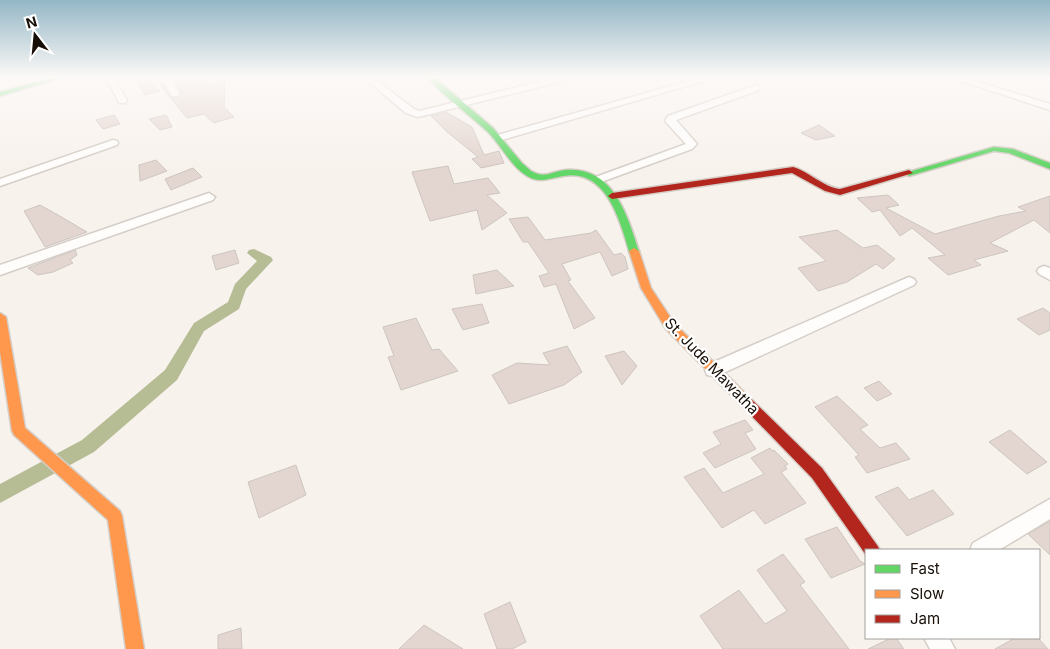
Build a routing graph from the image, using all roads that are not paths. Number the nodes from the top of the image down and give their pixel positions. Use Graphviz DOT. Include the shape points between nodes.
graph roads {
  1 [pos="404,107"];
  2 [pos="442,107"];
  3 [pos="466,107"];
  4 [pos="606,107"];
  5 [pos="702,107"];
  6 [pos="498,138"];
  7 [pos="113,144"];
  8 [pos="1050,166"];
  9 [pos="597,180"];
  10 [pos="0,183"];
  11 [pos="612,196"];
  12 [pos="209,197"];
  13 [pos="0,270"];
  14 [pos="909,282"];
  15 [pos="0,316"];
  16 [pos="713,370"];
  17 [pos="1050,508"];
  18 [pos="871,549"];
  19 [pos="982,549"];
  20 [pos="936,639"];
  21 [pos="135,649"];
  22 [pos="944,649"];
  1 -- 2 [label="street" via="418,114"];
  3 -- 6 [label="street"];
  4 -- 6 [label="street"];
  5 -- 9 [label="street" via="672,118 670,122 692,144 688,147"];
  6 -- 9 [label="street, St. Jude Mawatha" via="522,168 536,177 547,179 563,173 583,172"];
  7 -- 10 [label="street"];
  8 -- 11 [label="street" via="1010,151 994,149 837,192 804,171 793,170"];
  9 -- 11 [label="street, St. Jude Mawatha"];
  11 -- 16 [label="street, St. Jude Mawatha" via="621,210 646,288 670,326"];
  12 -- 13 [label="street"];
  14 -- 16 [label="street"];
  15 -- 21 [label="street" via="19,431 115,516"];
  16 -- 18 [label="street, St. Jude Mawatha" via="817,473"];
  17 -- 19 [label="street"];
  20 -- 22 [label="street"];
}
